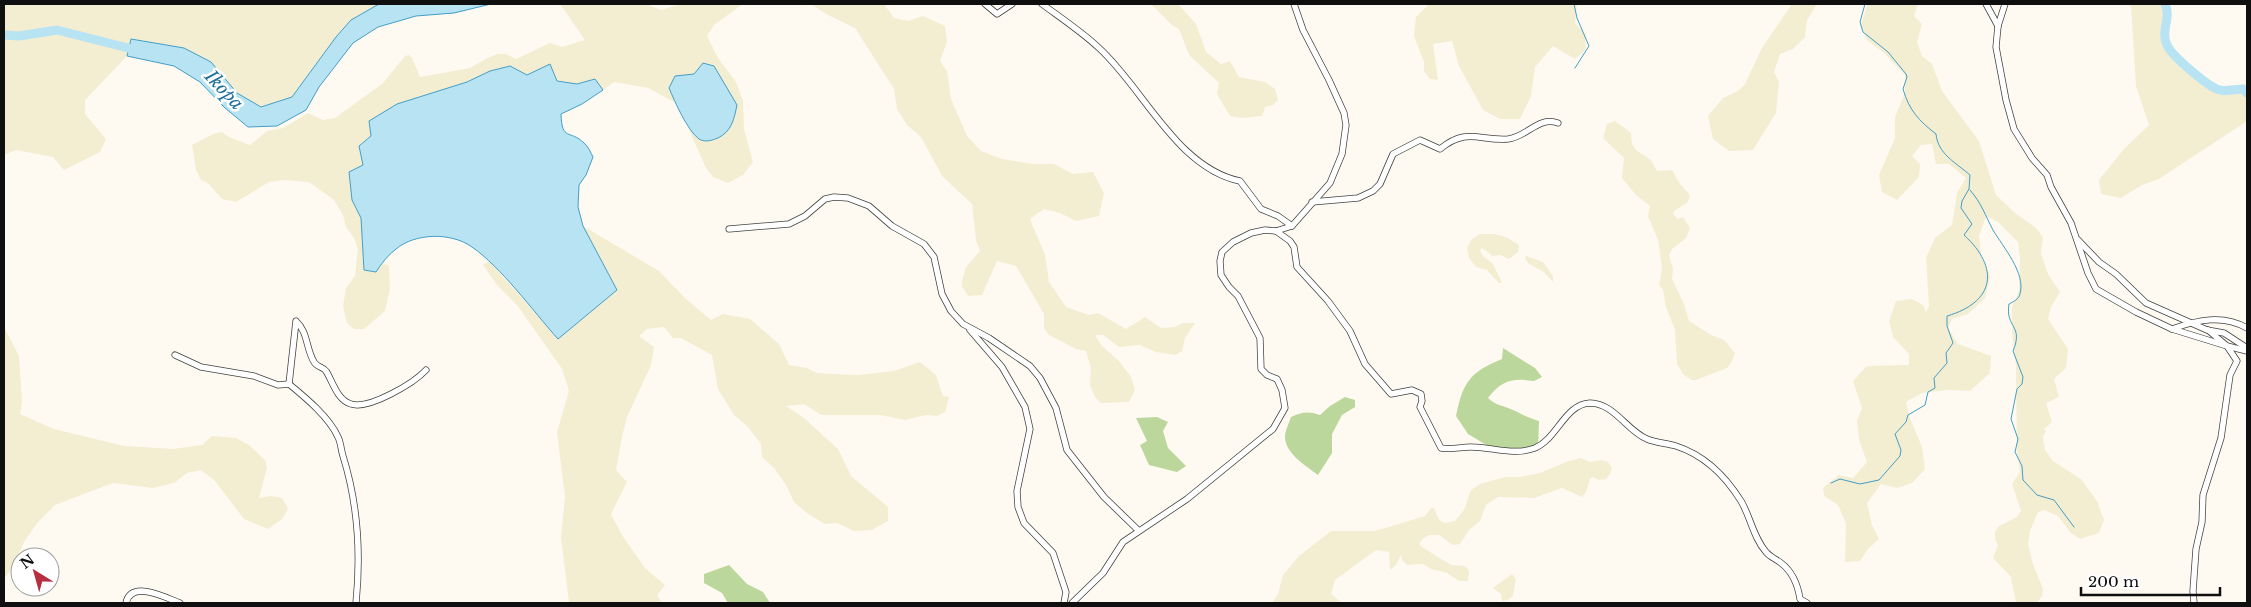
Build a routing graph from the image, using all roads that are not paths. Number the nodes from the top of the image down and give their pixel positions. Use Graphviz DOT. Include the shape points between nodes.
graph roads {
  1 [pos="985,4"];
  2 [pos="1012,4"];
  3 [pos="1042,4"];
  4 [pos="1294,4"];
  5 [pos="1986,4"];
  6 [pos="2005,4"];
  7 [pos="1998,26"];
  8 [pos="1558,123"];
  9 [pos="1312,202"];
  10 [pos="1292,226"];
  11 [pos="729,229"];
  12 [pos="1276,232"];
  13 [pos="2078,240"];
  14 [pos="2191,322"];
  15 [pos="963,324"];
  16 [pos="2247,328"];
  17 [pos="2172,329"];
  18 [pos="2207,330"];
  19 [pos="2227,346"];
  20 [pos="2247,349"];
  21 [pos="175,355"];
  22 [pos="426,370"];
  23 [pos="289,384"];
  24 [pos="1138,530"];
  25 [pos="1075,602"];
  26 [pos="126,603"];
  27 [pos="180,603"];
  28 [pos="356,603"];
  29 [pos="1064,603"];
  30 [pos="1807,603"];
  31 [pos="2194,603"];
  1 -- 2 [label="street" via="997,14"];
  3 -- 10 [label="street" via="1100,48 1189,153 1224,178 1240,181 1261,209"];
  4 -- 9 [label="street" via="1303,30 1344,113 1346,125 1342,154 1330,183"];
  5 -- 7 [label="street"];
  6 -- 7 [label="street"];
  7 -- 13 [label="street" via="1997,58 2014,129 2047,175"];
  8 -- 9 [label="street" via="1546,121 1507,139 1463,136 1440,148 1420,140 1393,154 1380,184 1373,191 1358,198"];
  9 -- 10 [label="street"];
  10 -- 12 [label="street"];
  11 -- 15 [label="street" via="789,224 805,216 825,199 834,197 848,198 868,206 892,226 930,249 938,268 942,294"];
  12 -- 24 [label="street" via="1251,233 1233,242 1222,252 1220,261 1221,275 1238,296 1260,338 1261,369 1277,380 1284,408 1273,429 1187,499"];
  12 -- 30 [label="street" via="1290,241 1297,267 1328,300 1350,331 1365,364 1391,394 1412,390 1421,394 1423,416 1441,448 1470,447 1514,452 1536,447 1579,406 1591,403 1604,407 1646,439 1683,448 1717,469 1741,501 1753,532 1767,554 1783,564 1798,588 1800,599"];
  13 -- 14 [label="street" via="2146,303"];
  13 -- 17 [label="street" via="2096,290"];
  14 -- 16 [label="street" via="2230,320"];
  14 -- 17 [label="street"];
  14 -- 18 [label="street"];
  15 -- 24 [label="street" via="1030,366 1056,408 1067,450 1104,498"];
  15 -- 29 [label="street" via="1002,367 1025,407 1030,429 1017,491 1018,507 1024,523 1053,553 1066,592"];
  17 -- 19 [label="street"];
  18 -- 19 [label="street"];
  18 -- 20 [label="street" via="2224,334"];
  19 -- 20 [label="street"];
  19 -- 31 [label="street" via="2237,361 2230,375 2221,438 2203,495"];
  21 -- 23 [label="street" via="201,367 254,376 278,385"];
  22 -- 23 [label="street" via="417,379 377,400 360,406 350,404 335,390 325,369 314,362 304,332 296,321"];
  23 -- 28 [label="street" via="315,408 339,438 356,505 360,570"];
  24 -- 25 [label="street" via="1123,542 1103,573"];
  26 -- 27 [label="street" via="132,594 142,591"];
}
